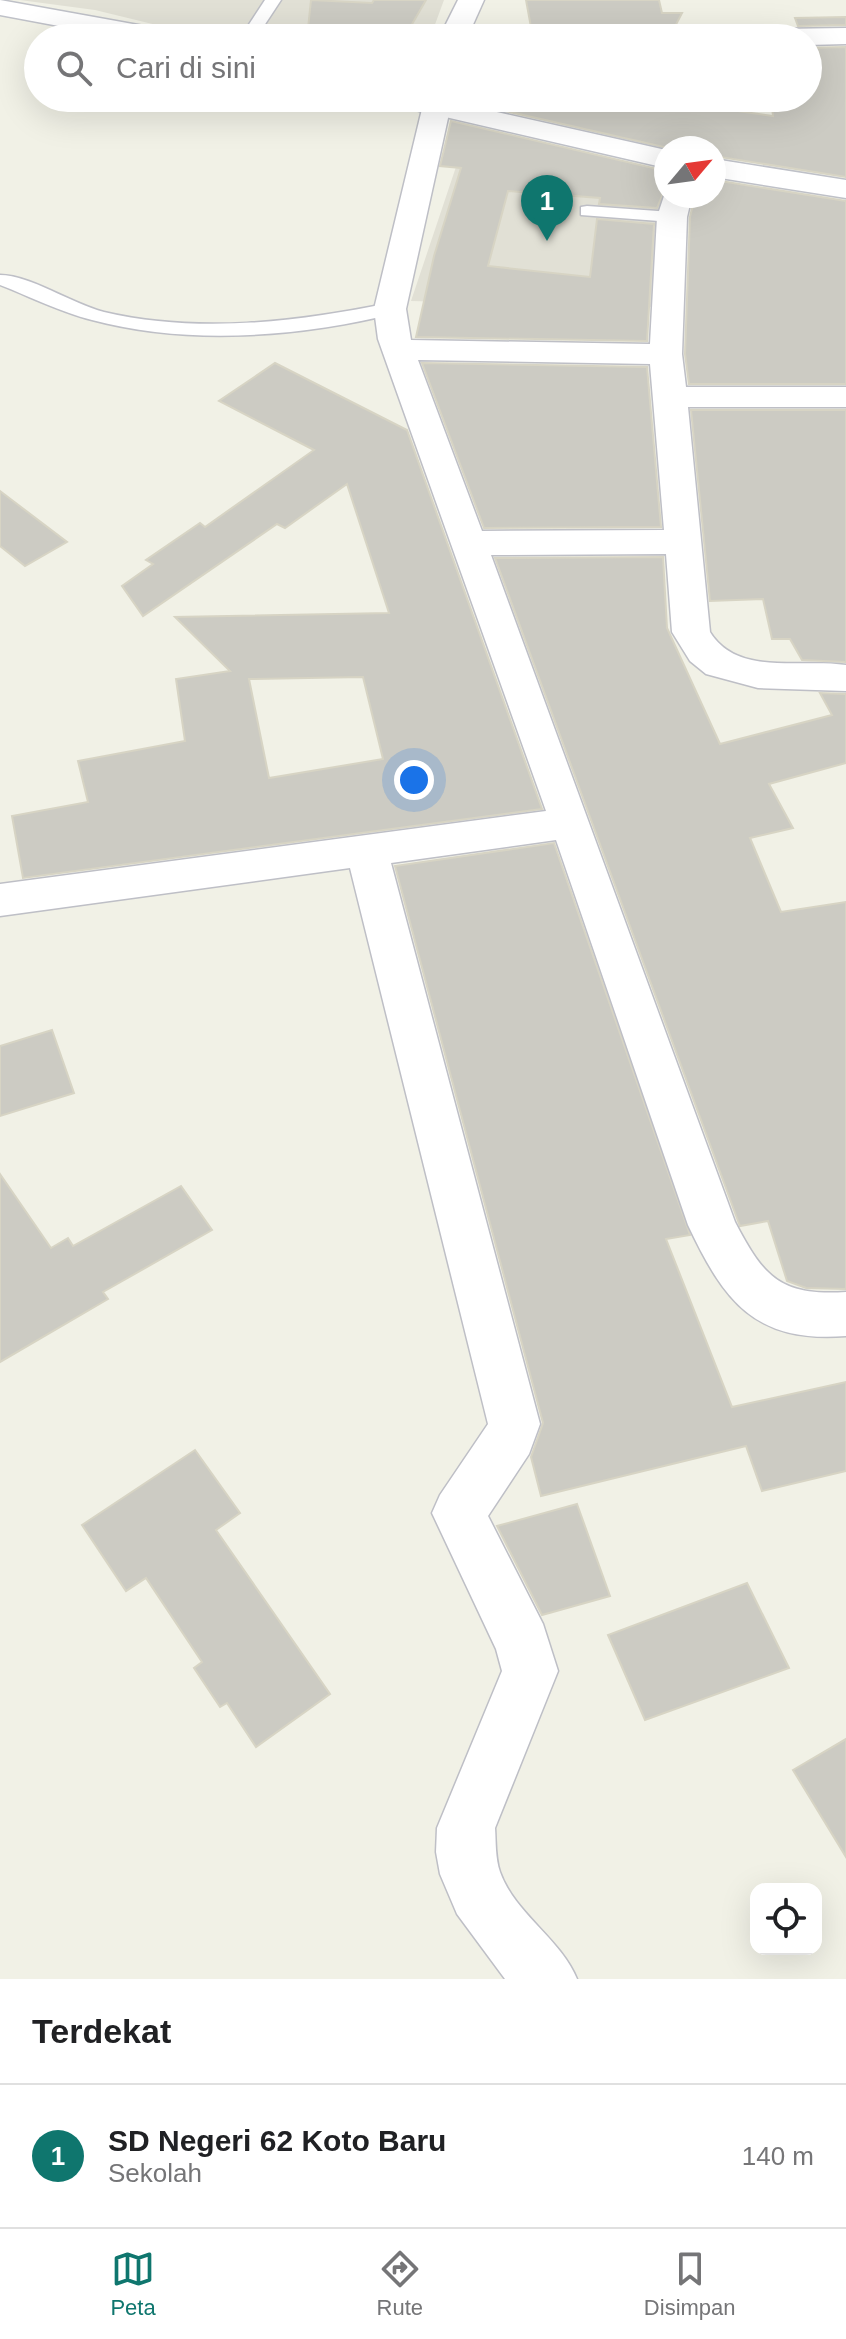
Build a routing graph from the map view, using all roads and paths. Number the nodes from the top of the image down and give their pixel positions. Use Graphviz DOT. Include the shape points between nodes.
graph roads {
  1 [pos="273,0"];
  2 [pos="471,0"];
  3 [pos="0,7"];
  4 [pos="91,24"];
  5 [pos="257,24"];
  6 [pos="460,24"];
  7 [pos="822,36"];
  8 [pos="846,36"];
  9 [pos="416,112"];
  10 [pos="461,112"];
  11 [pos="654,156"];
  12 [pos="726,170"];
  13 [pos="846,189"];
  14 [pos="654,207"];
  15 [pos="675,208"];
  16 [pos="587,211"];
  17 [pos="3,280"];
  18 [pos="390,309"];
  19 [pos="399,350"];
  20 [pos="666,354"];
  21 [pos="671,397"];
  22 [pos="846,397"];
  23 [pos="683,542"];
  24 [pos="469,543"];
  25 [pos="846,678"];
  26 [pos="571,823"];
  27 [pos="367,851"];
  28 [pos="0,900"];
  29 [pos="846,1314"];
  30 [pos="546,1979"];
  1 -- 5 [label="lane"];
  2 -- 6 [label="street"];
  3 -- 4 [label="street"];
  7 -- 8 [label="street"];
  9 -- 18 [label="street"];
  10 -- 11 [label="street"];
  12 -- 13 [label="street"];
  14 -- 16 [label="lane"];
  15 -- 20 [label="street"];
  17 -- 18 [label="lane" via="101,317 203,330 313,325"];
  18 -- 19 [label="street"];
  19 -- 20 [label="street"];
  19 -- 24 [label="street"];
  20 -- 21 [label="street"];
  21 -- 22 [label="street"];
  21 -- 23 [label="street"];
  23 -- 24 [label="street"];
  23 -- 25 [label="street" via="691,632 698,650 713,663 741,673"];
  24 -- 26 [label="street"];
  26 -- 27 [label="street"];
  26 -- 29 [label="street" via="712,1225 733,1270 758,1296 790,1313"];
  27 -- 28 [label="street"];
  27 -- 30 [label="street" via="514,1424 511,1437 459,1513 523,1644 530,1671 466,1828 464,1853 468,1875 483,1903"];
}
